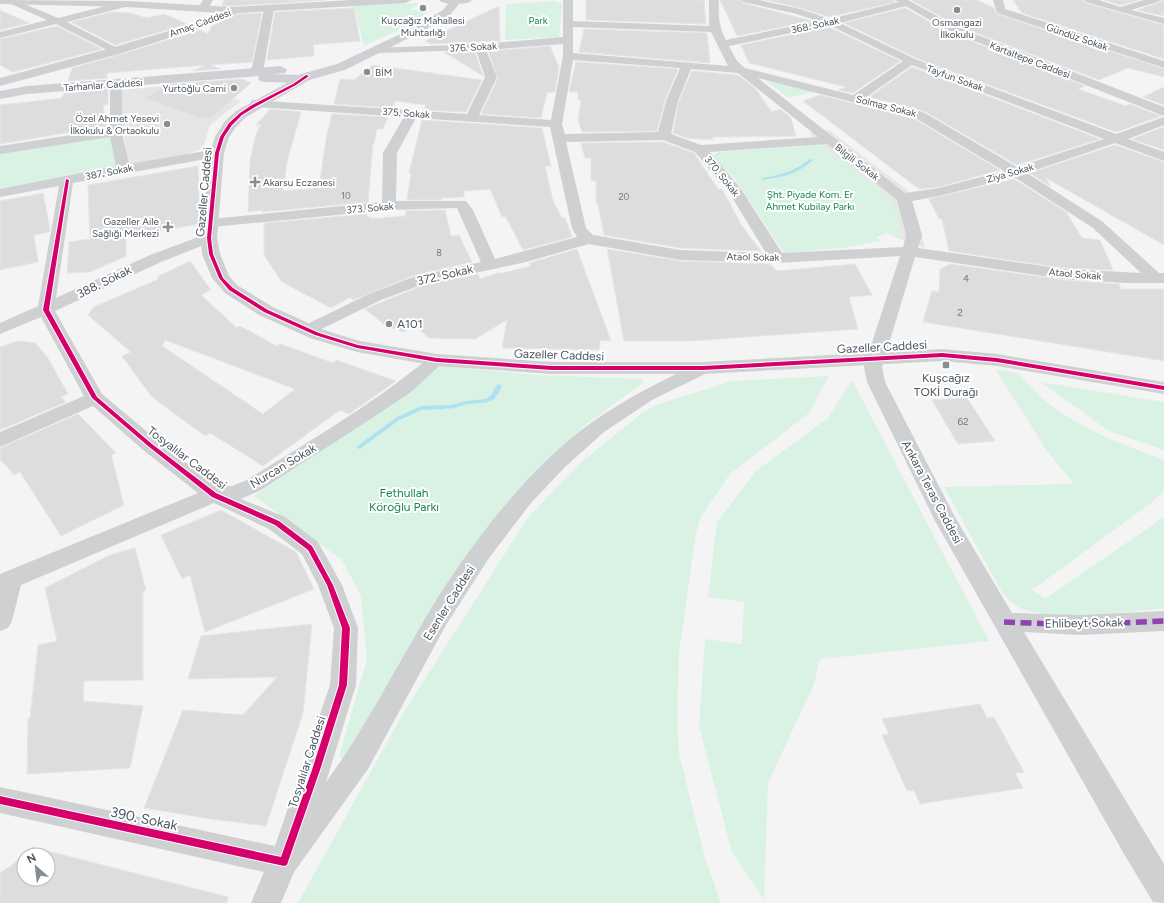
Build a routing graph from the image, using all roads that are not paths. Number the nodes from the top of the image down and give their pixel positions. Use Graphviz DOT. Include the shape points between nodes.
graph roads {
  1 [pos="7,0"];
  2 [pos="406,0"];
  3 [pos="444,0"];
  4 [pos="457,0"];
  5 [pos="467,0"];
  6 [pos="568,0"];
  7 [pos="714,0"];
  8 [pos="746,0"];
  9 [pos="998,0"];
  10 [pos="1089,0"];
  11 [pos="1155,0"];
  12 [pos="0,1"];
  13 [pos="331,2"];
  14 [pos="903,2"];
  15 [pos="126,4"];
  16 [pos="205,4"];
  17 [pos="269,9"];
  18 [pos="236,10"];
  19 [pos="1120,10"];
  20 [pos="58,21"];
  21 [pos="1164,21"];
  22 [pos="830,22"];
  23 [pos="568,24"];
  24 [pos="715,29"];
  25 [pos="0,35"];
  26 [pos="568,40"];
  27 [pos="722,44"];
  28 [pos="480,47"];
  29 [pos="379,50"];
  30 [pos="115,51"];
  31 [pos="568,56"];
  32 [pos="911,61"];
  33 [pos="1164,65"];
  34 [pos="687,66"];
  35 [pos="741,70"];
  36 [pos="257,72"];
  37 [pos="305,72"];
  38 [pos="280,74"];
  39 [pos="207,78"];
  40 [pos="0,82"];
  41 [pos="116,84"];
  42 [pos="0,95"];
  43 [pos="855,99"];
  44 [pos="256,103"];
  45 [pos="1164,112"];
  46 [pos="413,113"];
  47 [pos="471,118"];
  48 [pos="1164,121"];
  49 [pos="556,124"];
  50 [pos="116,132"];
  51 [pos="664,136"];
  52 [pos="559,138"];
  53 [pos="1116,139"];
  54 [pos="830,140"];
  55 [pos="700,149"];
  56 [pos="0,150"];
  57 [pos="218,152"];
  58 [pos="1164,157"];
  59 [pos="123,169"];
  60 [pos="1016,172"];
  61 [pos="67,180"];
  62 [pos="0,193"];
  63 [pos="902,197"];
  64 [pos="389,206"];
  65 [pos="210,230"];
  66 [pos="588,240"];
  67 [pos="908,251"];
  68 [pos="777,258"];
  69 [pos="490,265"];
  70 [pos="1159,278"];
  71 [pos="46,310"];
  72 [pos="0,329"];
  73 [pos="309,330"];
  74 [pos="876,358"];
  75 [pos="437,360"];
  76 [pos="703,368"];
  77 [pos="1164,388"];
  78 [pos="95,398"];
  79 [pos="0,440"];
  80 [pos="214,495"];
  81 [pos="5,582"];
  82 [pos="0,621"];
  83 [pos="1164,621"];
  84 [pos="1004,622"];
  85 [pos="0,800"];
  86 [pos="284,862"];
  87 [pos="1164,891"];
  88 [pos="266,903"];
  1 -- 12 [label="street"];
  1 -- 15 [label="street"];
  1 -- 20 [label="street"];
  2 -- 13 [label="street, Amaç Caddesi"];
  3 -- 4 [label="street"];
  4 -- 5 [label="street"];
  4 -- 29 [label="main road, Gazeller Caddesi" via="447,12"];
  6 -- 23 [label="street"];
  7 -- 24 [label="street, Bilgili Sokak"];
  8 -- 22 [label="street, Tayfun Sokak" via="796,11"];
  9 -- 33 [label="street, Gündüz Sokak" via="1001,11"];
  10 -- 19 [label="street"];
  11 -- 19 [label="street"];
  13 -- 17 [label="street, Amaç Caddesi"];
  14 -- 22 [label="street, 368. Sokak"];
  14 -- 45 [label="street, Kartaltepe Caddesi" via="959,32"];
  15 -- 16 [label="street"];
  15 -- 20 [label="street"];
  16 -- 18 [label="street"];
  17 -- 18 [label="street, Amaç Caddesi"];
  17 -- 36 [label="street"];
  18 -- 30 [label="street, Amaç Caddesi" via="206,23"];
  19 -- 21 [label="street"];
  20 -- 25 [label="street"];
  20 -- 30 [label="street"];
  22 -- 27 [label="street, 368. Sokak"];
  22 -- 32 [label="street, Tayfun Sokak"];
  23 -- 24 [label="street"];
  23 -- 26 [label="street"];
  24 -- 27 [label="street, Bilgili Sokak"];
  26 -- 28 [label="street, 376. Sokak"];
  26 -- 31 [label="street"];
  27 -- 35 [label="street, Bilgili Sokak" via="732,63"];
  28 -- 29 [label="street, 376. Sokak"];
  28 -- 47 [label="street" via="490,77"];
  29 -- 37 [label="main road, Gazeller Caddesi" via="341,67"];
  30 -- 40 [label="street, Amaç Caddesi"];
  31 -- 34 [label="street, Solmaz Sokak"];
  31 -- 49 [label="street"];
  32 -- 43 [label="street"];
  32 -- 53 [label="street, Tayfun Sokak"];
  34 -- 35 [label="street, Solmaz Sokak"];
  34 -- 51 [label="street" via="672,101"];
  35 -- 43 [label="street, Solmaz Sokak"];
  35 -- 54 [label="street, Bilgili Sokak"];
  36 -- 38 [label="main road, Tarhanlar Caddesi"];
  36 -- 39 [label="main road, Tarhanlar Caddesi"];
  37 -- 38 [label="main road" via="292,80"];
  37 -- 44 [label="street, Gazeller Caddesi" via="286,90"];
  38 -- 39 [label="main road, Tarhanlar Caddesi"];
  38 -- 44 [label="street, Gazeller Caddesi"];
  39 -- 41 [label="main road, Tarhanlar Caddesi"];
  41 -- 42 [label="main road, Tarhanlar Caddesi" via="27,90"];
  41 -- 50 [label="street"];
  43 -- 60 [label="street, Solmaz Sokak" via="919,114"];
  44 -- 46 [label="street, 375. Sokak"];
  44 -- 57 [label="street, Gazeller Caddesi" via="234,120 224,132 219,141"];
  46 -- 47 [label="street, 375. Sokak"];
  46 -- 64 [label="street" via="390,153"];
  47 -- 49 [label="street, 375. Sokak"];
  48 -- 53 [label="street, Ziya Sokak"];
  49 -- 52 [label="street"];
  50 -- 56 [label="street"];
  50 -- 59 [label="street"];
  51 -- 52 [label="street"];
  51 -- 55 [label="street, 370. Sokak"];
  52 -- 66 [label="street" via="579,228"];
  53 -- 58 [label="street, Tayfun Sokak"];
  53 -- 60 [label="street, Ziya Sokak"];
  54 -- 55 [label="street"];
  54 -- 63 [label="street, Bilgili Sokak"];
  55 -- 68 [label="street, 370. Sokak" via="736,192"];
  57 -- 59 [label="street, 387. Sokak"];
  57 -- 65 [label="street, Gazeller Caddesi"];
  59 -- 61 [label="street, 387. Sokak"];
  60 -- 63 [label="street, Ziya Sokak" via="924,196"];
  60 -- 70 [label="street, Solmaz Sokak" via="1098,225"];
  61 -- 62 [label="street, 387. Sokak"];
  61 -- 71 [label="street"];
  63 -- 67 [label="street" via="906,203 914,235"];
  64 -- 65 [label="street, 373. Sokak"];
  64 -- 69 [label="street, 373. Sokak" via="453,203 464,206"];
  65 -- 71 [label="street, 388. Sokak" via="177,249"];
  65 -- 73 [label="street, Gazeller Caddesi" via="211,254 221,278 231,289 266,310"];
  66 -- 68 [label="street, Ataol Sokak" via="680,255"];
  66 -- 69 [label="street, 372. Sokak"];
  67 -- 68 [label="street, Ataol Sokak"];
  67 -- 70 [label="street, Ataol Sokak" via="1064,274"];
  67 -- 74 [label="street"];
  69 -- 73 [label="street, 372. Sokak" via="419,280 395,288"];
  71 -- 72 [label="street, 388. Sokak"];
  71 -- 78 [label="street, Tosyalılar Caddesi"];
  73 -- 75 [label="street, Gazeller Caddesi" via="357,346"];
  74 -- 76 [label="street, Gazeller Caddesi"];
  74 -- 77 [label="street, Gazeller Caddesi" via="942,355 997,360"];
  74 -- 84 [label="street, Ankara Teras Caddesi" via="873,367 876,382 945,519"];
  75 -- 76 [label="street, Gazeller Caddesi" via="552,368"];
  75 -- 80 [label="street, Nurcan Sokak" via="404,388 254,485 235,493"];
  76 -- 86 [label="street, Esenler Caddesi" via="645,396 598,428 558,462 524,498 481,552 438,618 358,760"];
  78 -- 79 [label="street"];
  78 -- 80 [label="street, Tosyalılar Caddesi"];
  80 -- 81 [label="street, Nurcan Sokak"];
  80 -- 86 [label="street, Tosyalılar Caddesi" via="277,523 310,548 330,585 346,628 343,685"];
  81 -- 82 [label="street"];
  83 -- 84 [label="street, Ehlibeyt Sokak" via="1080,625"];
  84 -- 87 [label="street, Ankara Teras Caddesi"];
  85 -- 86 [label="street, 390. Sokak"];
  86 -- 88 [label="street, Esenler Caddesi"];
}
